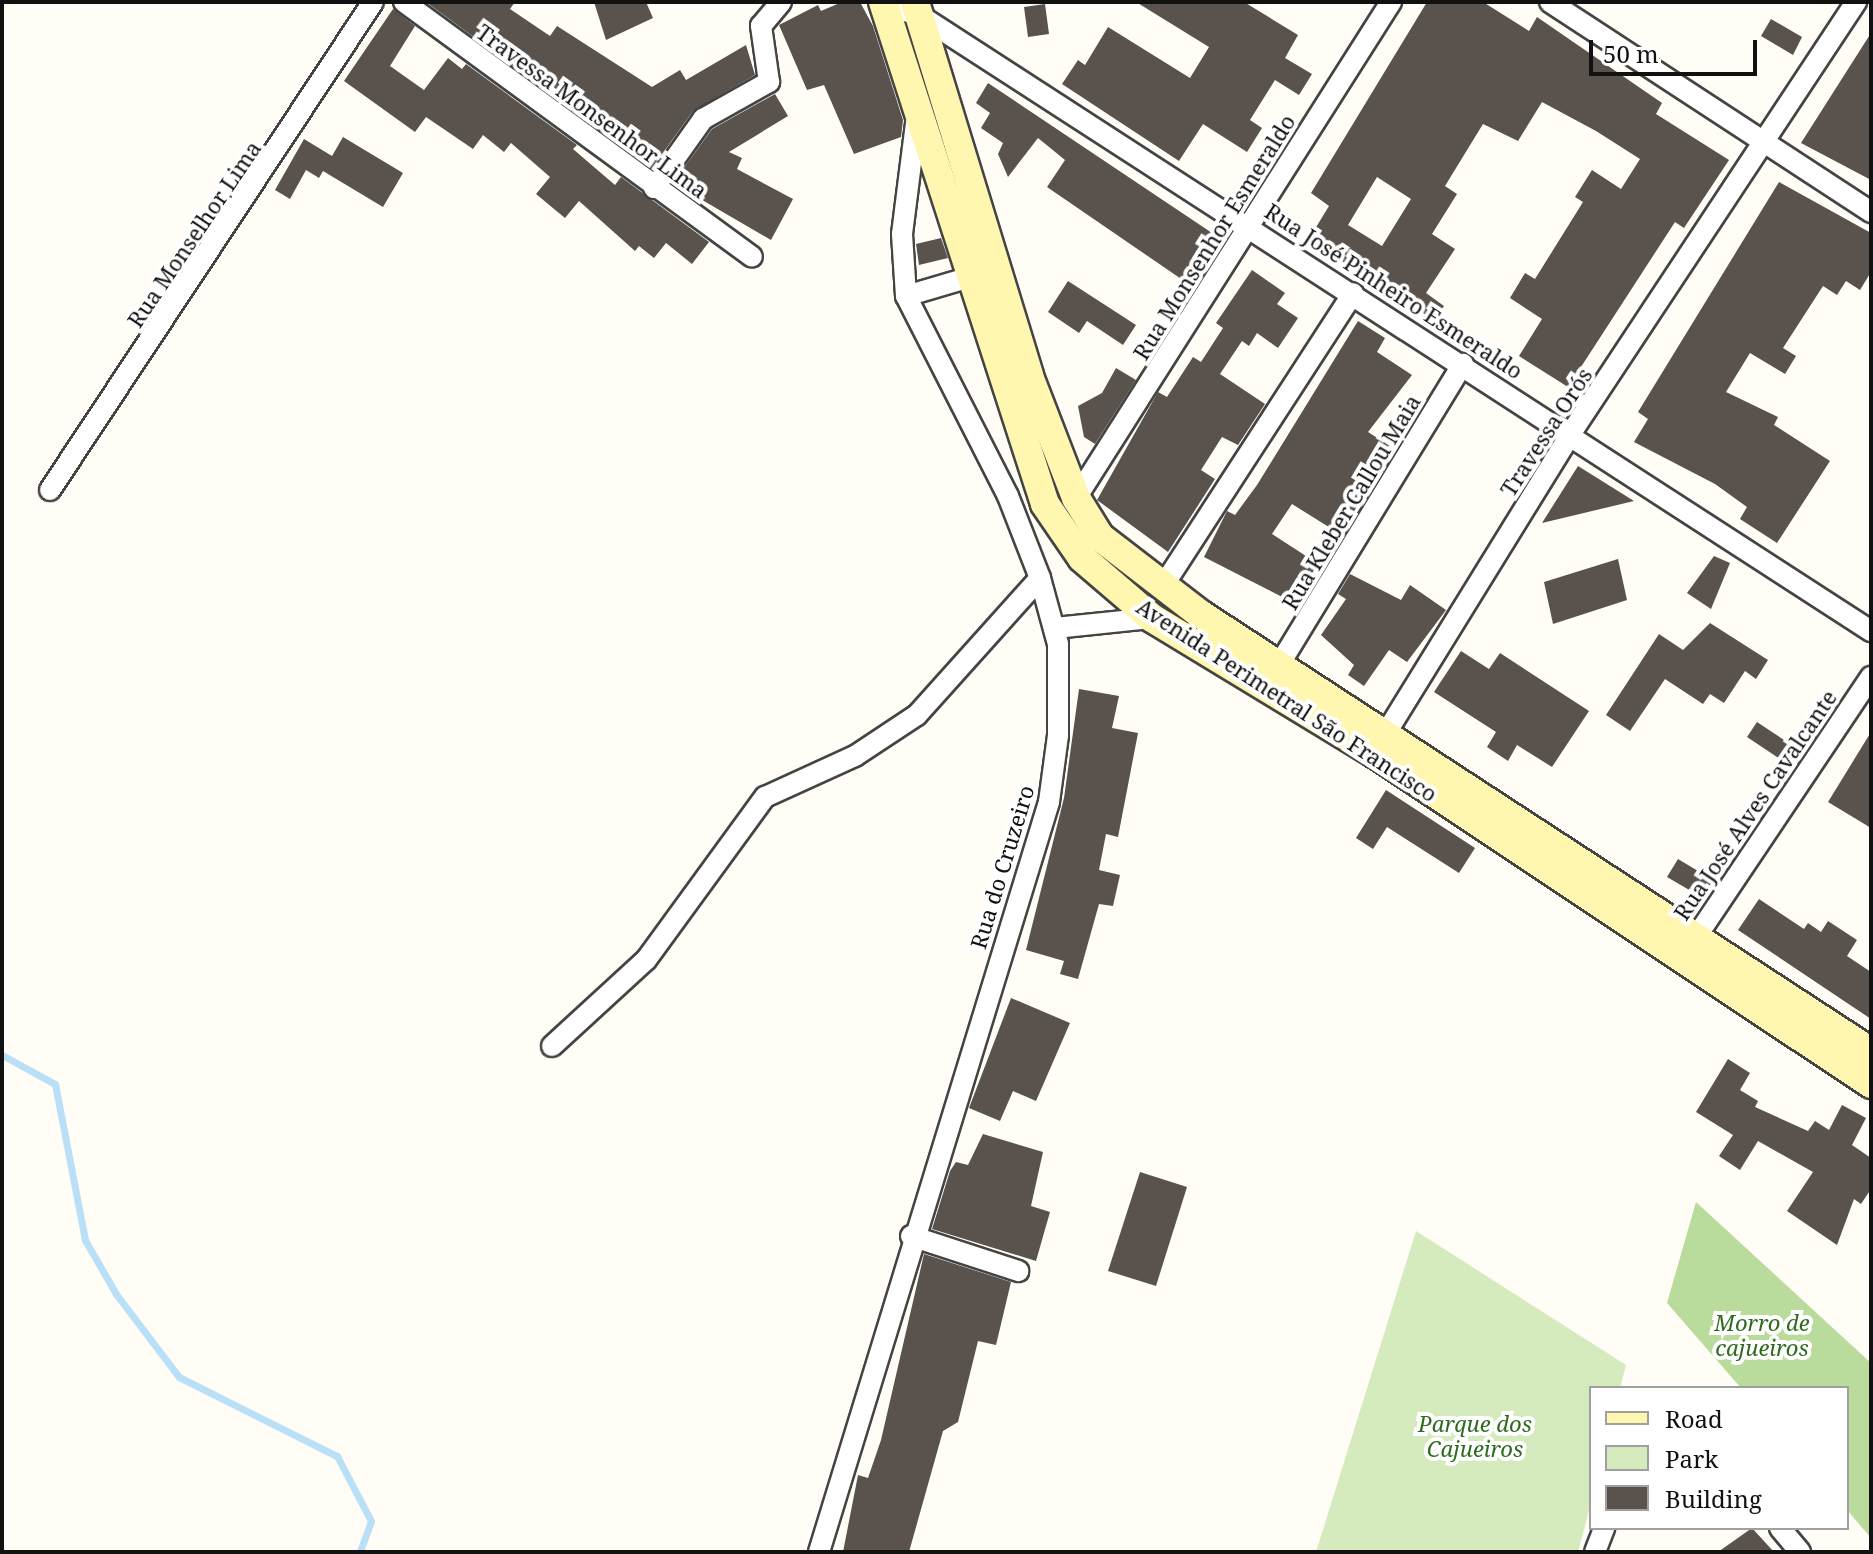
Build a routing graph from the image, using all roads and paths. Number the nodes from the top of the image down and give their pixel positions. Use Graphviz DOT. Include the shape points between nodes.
graph roads {
  1 [pos="373,2"];
  2 [pos="404,2"];
  3 [pos="781,2"];
  4 [pos="1391,2"];
  5 [pos="1550,2"];
  6 [pos="1856,2"];
  7 [pos="884,4"];
  8 [pos="917,9"];
  9 [pos="919,108"];
  10 [pos="1767,142"];
  11 [pos="654,188"];
  12 [pos="1871,212"];
  13 [pos="1249,227"];
  14 [pos="752,257"];
  15 [pos="970,277"];
  16 [pos="1353,293"];
  17 [pos="906,296"];
  18 [pos="1463,364"];
  19 [pos="1571,433"];
  20 [pos="50,490"];
  21 [pos="1076,498"];
  22 [pos="1040,578"];
  23 [pos="1163,586"];
  24 [pos="1152,618"];
  25 [pos="1055,628"];
  26 [pos="1871,631"];
  27 [pos="1279,665"];
  28 [pos="1871,677"];
  29 [pos="1380,744"];
  30 [pos="1687,949"];
  31 [pos="552,1046"];
  32 [pos="1871,1052"];
  33 [pos="1871,1084"];
  34 [pos="911,1236"];
  35 [pos="1018,1271"];
  36 [pos="1603,1530"];
  37 [pos="1782,1530"];
  38 [pos="819,1552"];
  39 [pos="1595,1552"];
  40 [pos="1800,1552"];
  1 -- 20 [label="street, Rua Monselhor Lima"];
  2 -- 11 [label="street, Travessa Monsenhor Lima"];
  3 -- 11 [label="street" via="761,26 769,82 703,119"];
  4 -- 13 [label="street, Rua Monsenhor Esmeraldo"];
  5 -- 10 [label="street"];
  6 -- 10 [label="street, Travessa Orós"];
  7 -- 8 [label="street, Rua José Pinheiro Esmeraldo"];
  7 -- 9 [label="main road, Avenida Perimetral São Francisco"];
  8 -- 13 [label="street, Rua José Pinheiro Esmeraldo"];
  8 -- 21 [label="main road, Avenida Perimetral São Francisco" via="1029,376"];
  9 -- 15 [label="main road, Avenida Perimetral São Francisco"];
  9 -- 17 [label="street, Rua do Cruzeiro" via="902,234"];
  10 -- 12 [label="street"];
  10 -- 19 [label="street, Travessa Orós"];
  11 -- 14 [label="street, Travessa Monsenhor Lima"];
  13 -- 16 [label="street, Rua José Pinheiro Esmeraldo"];
  13 -- 21 [label="street, Rua Monsenhor Esmeraldo"];
  15 -- 17 [label="street"];
  15 -- 24 [label="main road, Avenida Perimetral São Francisco" via="1050,515 1082,558"];
  16 -- 18 [label="street, Rua José Pinheiro Esmeraldo"];
  16 -- 23 [label="street"];
  17 -- 22 [label="street, Rua do Cruzeiro" via="1008,496"];
  18 -- 19 [label="street, Rua José Pinheiro Esmeraldo"];
  18 -- 27 [label="street, Rua Kleber Callou Maia"];
  19 -- 26 [label="street, Rua José Pinheiro Esmeraldo"];
  19 -- 29 [label="street, Travessa Orós"];
  21 -- 23 [label="main road, Avenida Perimetral São Francisco" via="1100,537"];
  22 -- 25 [label="street, Rua do Cruzeiro"];
  22 -- 31 [label="street" via="917,715 855,756 765,797 646,960"];
  23 -- 27 [label="main road, Avenida Perimetral São Francisco"];
  24 -- 25 [label="street"];
  24 -- 29 [label="main road, Avenida Perimetral São Francisco"];
  25 -- 34 [label="street, Rua do Cruzeiro" via="1060,688 1049,802"];
  27 -- 29 [label="main road, Avenida Perimetral São Francisco"];
  28 -- 30 [label="street, Rua José Alves Cavalcante"];
  29 -- 30 [label="main road, Avenida Perimetral São Francisco"];
  30 -- 32 [label="main road, Avenida Perimetral São Francisco"];
  30 -- 33 [label="main road, Avenida Perimetral São Francisco"];
  34 -- 35 [label="street"];
  34 -- 38 [label="street, Rua do Cruzeiro"];
  36 -- 39 [label="street"];
  37 -- 40 [label="street"];
}
